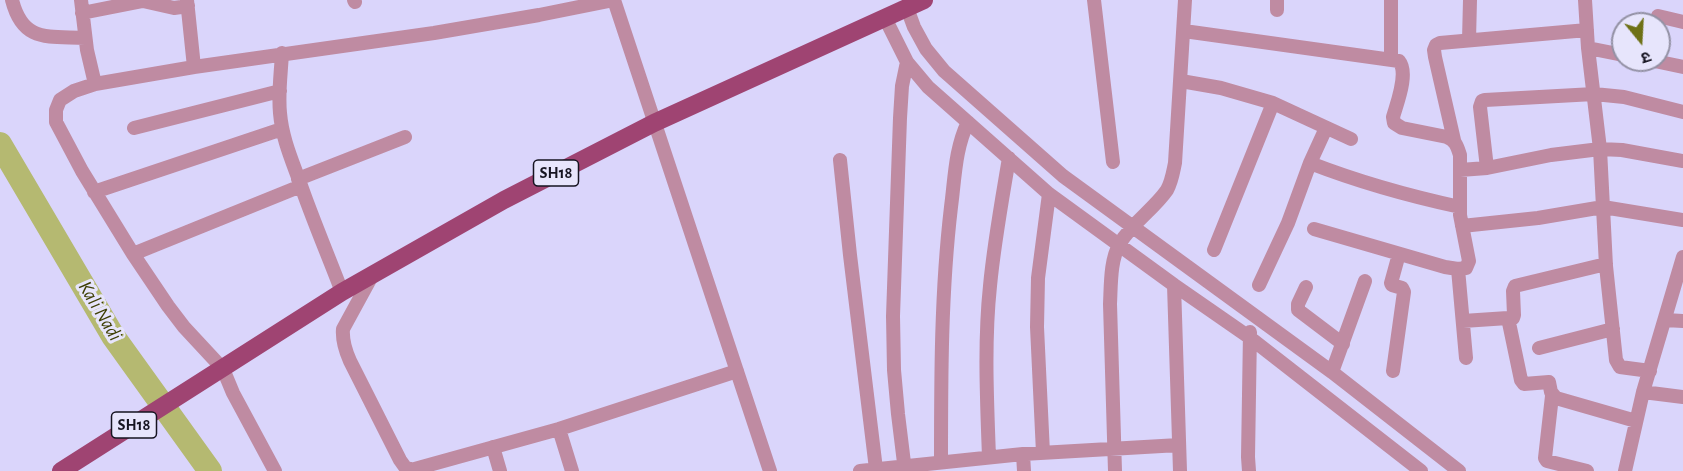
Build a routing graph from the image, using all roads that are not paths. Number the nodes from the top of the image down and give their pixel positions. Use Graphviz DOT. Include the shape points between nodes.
graph roads {
  1 [pos="12,0"];
  2 [pos="614,0"];
  3 [pos="924,0"];
  4 [pos="1094,0"];
  5 [pos="1185,0"];
  6 [pos="1391,0"];
  7 [pos="1470,0"];
  8 [pos="1585,0"];
  9 [pos="143,1"];
  10 [pos="187,3"];
  11 [pos="82,7"];
  12 [pos="908,8"];
  13 [pos="885,18"];
  14 [pos="1587,30"];
  15 [pos="1184,31"];
  16 [pos="1468,40"];
  17 [pos="86,44"];
  18 [pos="1588,48"];
  19 [pos="282,53"];
  20 [pos="1611,53"];
  21 [pos="1391,60"];
  22 [pos="907,62"];
  23 [pos="194,67"];
  24 [pos="1181,81"];
  25 [pos="95,84"];
  26 [pos="280,91"];
  27 [pos="1594,94"];
  28 [pos="1273,103"];
  29 [pos="1683,112"];
  30 [pos="968,122"];
  31 [pos="654,123"];
  32 [pos="1326,128"];
  33 [pos="134,129"];
  34 [pos="282,129"];
  35 [pos="405,137"];
  36 [pos="1351,139"];
  37 [pos="1454,140"];
  38 [pos="1600,149"];
  39 [pos="1009,158"];
  40 [pos="840,159"];
  41 [pos="1683,161"];
  42 [pos="1113,162"];
  43 [pos="1311,163"];
  44 [pos="1487,168"];
  45 [pos="1460,170"];
  46 [pos="300,182"];
  47 [pos="94,192"];
  48 [pos="1049,194"];
  49 [pos="1460,207"];
  50 [pos="1603,207"];
  51 [pos="1683,220"];
  52 [pos="1462,226"];
  53 [pos="1132,227"];
  54 [pos="1314,229"];
  55 [pos="1119,245"];
  56 [pos="1214,250"];
  57 [pos="133,254"];
  58 [pos="1399,254"];
  59 [pos="1683,257"];
  60 [pos="1606,264"];
  61 [pos="1458,270"];
  62 [pos="375,272"];
  63 [pos="1365,281"];
  64 [pos="1174,285"];
  65 [pos="1259,285"];
  66 [pos="1306,287"];
  67 [pos="342,292"];
  68 [pos="1254,315"];
  69 [pos="1508,318"];
  70 [pos="1665,320"];
  71 [pos="1463,321"];
  72 [pos="1683,321"];
  73 [pos="1613,329"];
  74 [pos="1249,337"];
  75 [pos="1539,348"];
  76 [pos="1341,350"];
  77 [pos="1466,358"];
  78 [pos="223,369"];
  79 [pos="737,371"];
  80 [pos="1393,371"];
  81 [pos="1650,371"];
  82 [pos="1332,372"];
  83 [pos="1643,392"];
  84 [pos="1552,396"];
  85 [pos="1683,397"];
  86 [pos="1636,421"];
  87 [pos="560,429"];
  88 [pos="1409,433"];
  89 [pos="1179,445"];
  90 [pos="493,447"];
  91 [pos="1114,449"];
  92 [pos="1043,453"];
  93 [pos="1023,454"];
  94 [pos="989,457"];
  95 [pos="941,462"];
  96 [pos="1407,465"];
  97 [pos="964,466"];
  98 [pos="436,467"];
  99 [pos="905,468"];
  100 [pos="876,469"];
  101 [pos="62,471"];
  102 [pos="275,471"];
  103 [pos="500,471"];
  104 [pos="572,471"];
  105 [pos="770,471"];
  106 [pos="860,471"];
  107 [pos="1024,471"];
  108 [pos="1115,471"];
  109 [pos="1180,471"];
  110 [pos="1249,471"];
  111 [pos="1421,471"];
  112 [pos="1459,471"];
  113 [pos="1587,471"];
  114 [pos="1625,471"];
  1 -- 17 [label="street" via="21,24 33,33"];
  2 -- 19 [label="street" via="453,30"];
  2 -- 31 [label="street"];
  3 -- 12 [label="main road, SH18"];
  4 -- 42 [label="street"];
  5 -- 15 [label="street"];
  6 -- 21 [label="street"];
  7 -- 16 [label="street"];
  8 -- 14 [label="street"];
  9 -- 10 [label="street" via="174,8"];
  9 -- 11 [label="street"];
  10 -- 23 [label="street"];
  11 -- 17 [label="street"];
  12 -- 13 [label="main road, SH18"];
  12 -- 53 [label="street" via="926,49 944,71 1063,176"];
  13 -- 22 [label="street"];
  13 -- 31 [label="main road, SH18"];
  14 -- 16 [label="street"];
  14 -- 18 [label="street"];
  15 -- 21 [label="street"];
  15 -- 24 [label="street"];
  16 -- 37 [label="street" via="1440,43 1434,50"];
  17 -- 25 [label="street"];
  18 -- 20 [label="street"];
  18 -- 27 [label="street"];
  19 -- 23 [label="street"];
  19 -- 26 [label="street"];
  21 -- 37 [label="street" via="1399,61 1404,69 1394,123"];
  22 -- 30 [label="street" via="928,87"];
  22 -- 99 [label="street" via="900,118 893,316"];
  23 -- 25 [label="street"];
  24 -- 28 [label="street"];
  24 -- 53 [label="street" via="1172,178"];
  25 -- 47 [label="street" via="60,100 56,110 62,136"];
  26 -- 33 [label="street"];
  26 -- 34 [label="street"];
  27 -- 29 [label="street" via="1624,97"];
  27 -- 38 [label="street"];
  27 -- 44 [label="street" via="1482,101"];
  28 -- 32 [label="street"];
  28 -- 56 [label="street"];
  30 -- 39 [label="street"];
  30 -- 95 [label="street" via="956,155 947,239"];
  31 -- 62 [label="main road, SH18"];
  31 -- 79 [label="street"];
  32 -- 36 [label="street"];
  32 -- 43 [label="street"];
  34 -- 46 [label="street"];
  34 -- 47 [label="street"];
  35 -- 46 [label="street"];
  37 -- 45 [label="street"];
  38 -- 41 [label="street"];
  38 -- 44 [label="street"];
  38 -- 50 [label="street"];
  39 -- 48 [label="street"];
  39 -- 94 [label="street" via="989,288"];
  40 -- 100 [label="street"];
  43 -- 49 [label="street" via="1380,187"];
  43 -- 65 [label="street"];
  44 -- 45 [label="street"];
  45 -- 49 [label="street"];
  46 -- 57 [label="street"];
  46 -- 67 [label="street"];
  47 -- 57 [label="street"];
  48 -- 55 [label="street"];
  48 -- 92 [label="street" via="1038,278"];
  49 -- 52 [label="street"];
  50 -- 51 [label="street"];
  50 -- 52 [label="street"];
  50 -- 60 [label="street"];
  52 -- 61 [label="street" via="1469,261 1466,268"];
  53 -- 55 [label="street"];
  53 -- 68 [label="street"];
  54 -- 58 [label="street"];
  55 -- 64 [label="street"];
  55 -- 91 [label="street" via="1110,304"];
  57 -- 78 [label="street" via="184,327"];
  58 -- 61 [label="street"];
  58 -- 80 [label="street" via="1391,283 1404,292"];
  59 -- 70 [label="street"];
  60 -- 69 [label="street" via="1515,286 1514,315"];
  60 -- 73 [label="street"];
  61 -- 71 [label="street"];
  62 -- 67 [label="main road, SH18"];
  62 -- 98 [label="street" via="343,329 345,350 405,467"];
  63 -- 76 [label="street"];
  64 -- 74 [label="street"];
  64 -- 89 [label="street"];
  66 -- 76 [label="street" via="1298,310"];
  67 -- 78 [label="main road, SH18"];
  68 -- 74 [label="street"];
  68 -- 82 [label="street"];
  69 -- 71 [label="street"];
  69 -- 84 [label="street" via="1522,383 1549,382"];
  70 -- 72 [label="street"];
  70 -- 81 [label="street"];
  71 -- 77 [label="street"];
  73 -- 75 [label="street"];
  73 -- 81 [label="street" via="1618,364"];
  74 -- 96 [label="street"];
  74 -- 110 [label="street"];
  76 -- 82 [label="street"];
  78 -- 101 [label="main road, SH18"];
  78 -- 102 [label="street"];
  79 -- 87 [label="street"];
  79 -- 105 [label="street"];
  81 -- 83 [label="street"];
  82 -- 88 [label="street"];
  83 -- 85 [label="street"];
  83 -- 86 [label="street"];
  84 -- 86 [label="street"];
  84 -- 113 [label="street" via="1545,458"];
  86 -- 114 [label="street"];
  87 -- 90 [label="street"];
  87 -- 104 [label="street"];
  88 -- 96 [label="street"];
  88 -- 112 [label="street"];
  89 -- 91 [label="street"];
  89 -- 109 [label="street"];
  90 -- 98 [label="street"];
  90 -- 103 [label="street"];
  91 -- 92 [label="street"];
  91 -- 108 [label="street"];
  92 -- 93 [label="street"];
  93 -- 94 [label="street"];
  93 -- 107 [label="street"];
  94 -- 97 [label="street"];
  95 -- 97 [label="street"];
  95 -- 99 [label="street"];
  96 -- 111 [label="street"];
  99 -- 100 [label="street"];
  100 -- 106 [label="street"];
}
